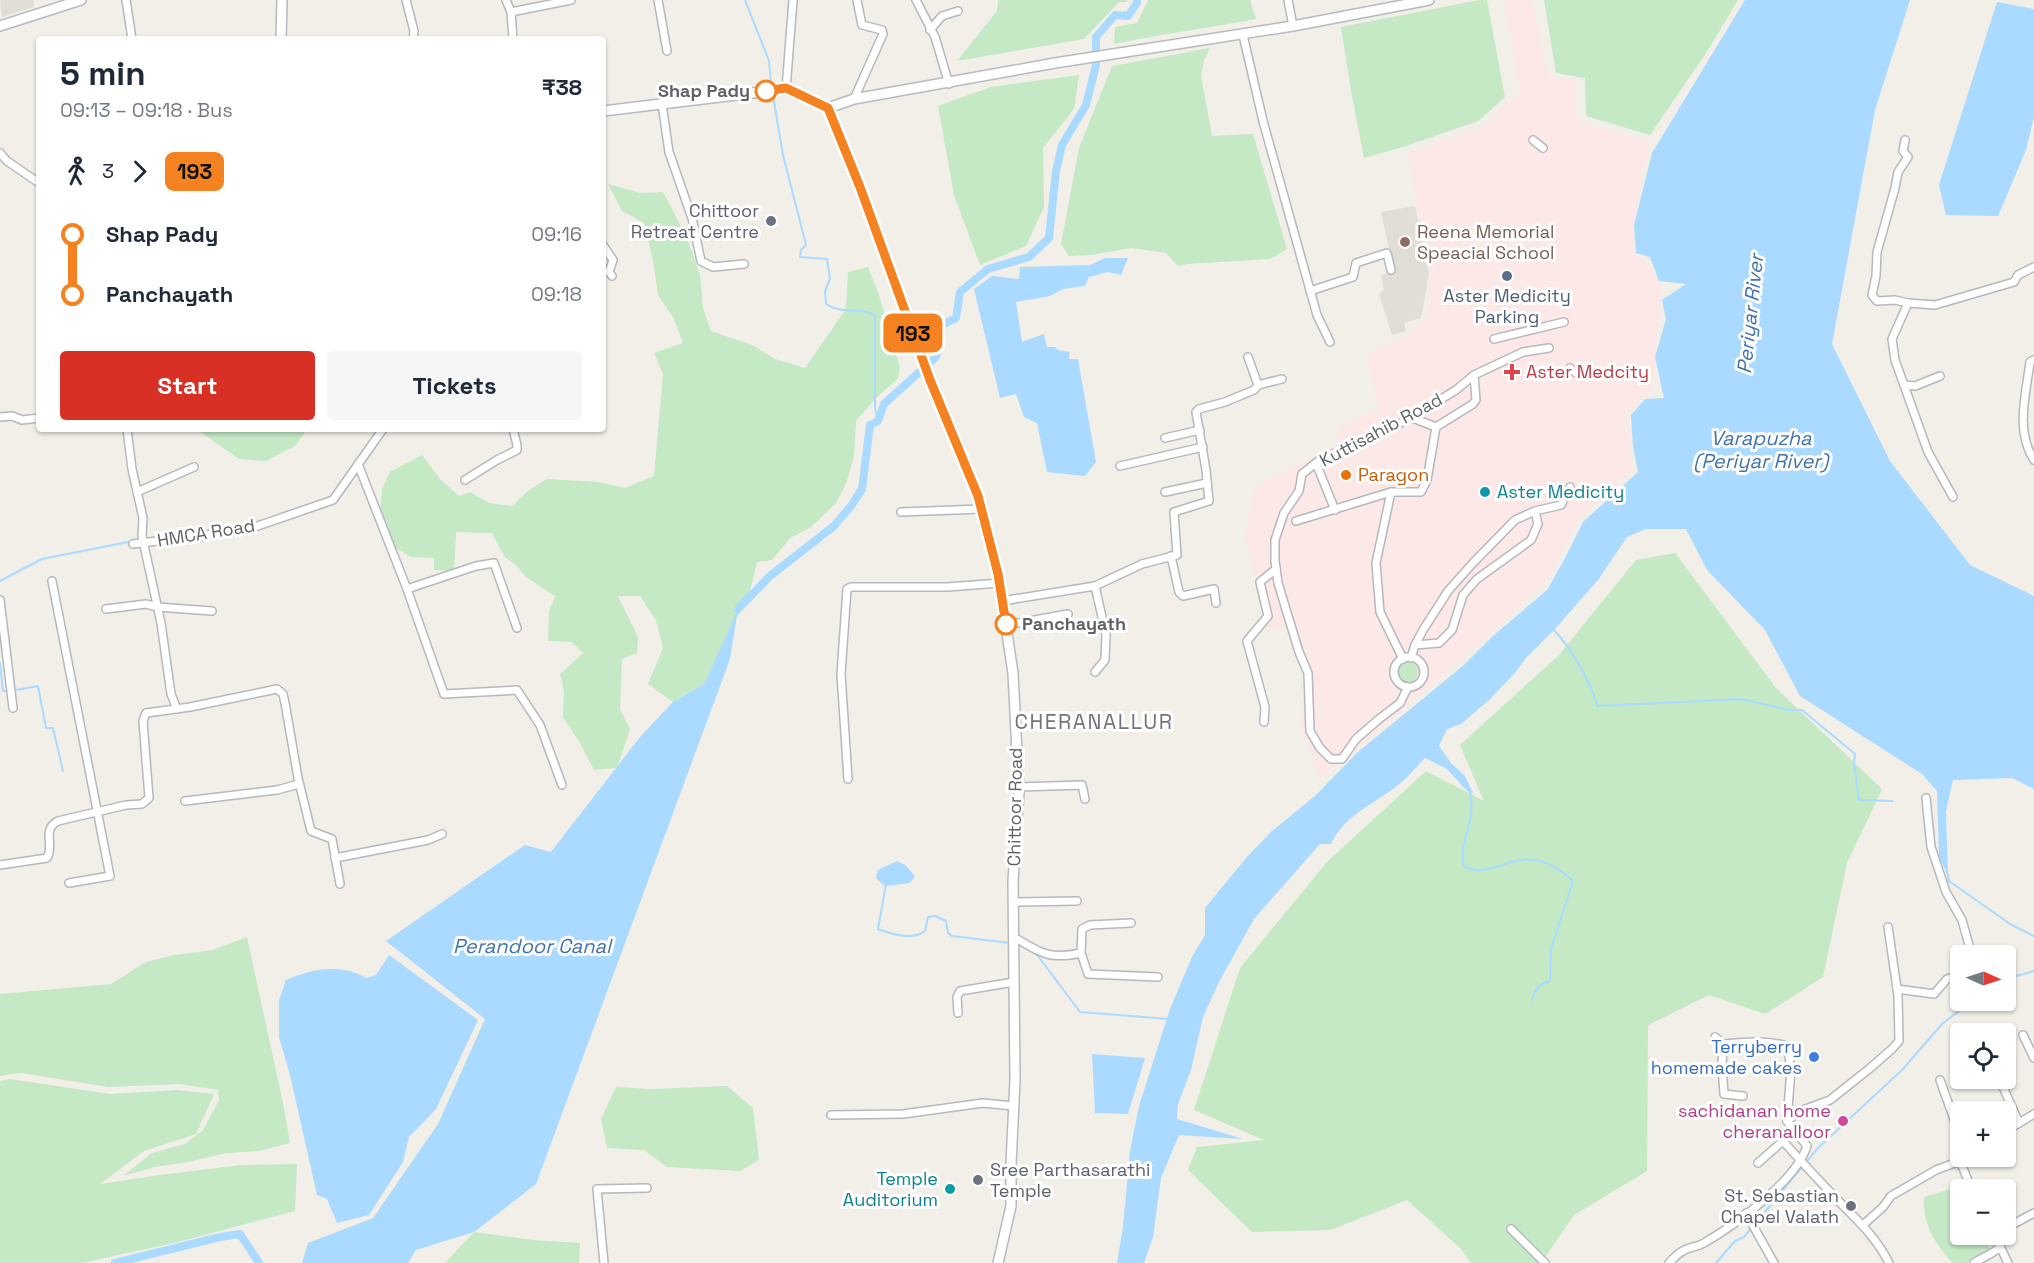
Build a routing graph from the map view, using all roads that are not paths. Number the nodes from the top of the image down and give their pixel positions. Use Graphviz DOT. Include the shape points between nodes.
graph roads {
  1 [pos="81,0"];
  2 [pos="126,0"];
  3 [pos="282,0"];
  4 [pos="406,0"];
  5 [pos="507,0"];
  6 [pos="571,0"];
  7 [pos="658,0"];
  8 [pos="794,0"];
  9 [pos="857,0"];
  10 [pos="916,0"];
  11 [pos="1288,0"];
  12 [pos="1429,0"];
  13 [pos="958,10"];
  14 [pos="511,12"];
  15 [pos="0,26"];
  16 [pos="1293,26"];
  17 [pos="930,30"];
  18 [pos="1243,35"];
  19 [pos="132,36"];
  20 [pos="281,36"];
  21 [pos="413,36"];
  22 [pos="513,36"];
  23 [pos="667,51"];
  24 [pos="948,84"];
  25 [pos="786,88"];
  26 [pos="854,99"];
  27 [pos="662,104"];
  28 [pos="828,108"];
  29 [pos="606,111"];
  30 [pos="1905,140"];
  31 [pos="1533,141"];
  32 [pos="1543,148"];
  33 [pos="0,153"];
  34 [pos="36,181"];
  35 [pos="606,250"];
  36 [pos="744,264"];
  37 [pos="2034,267"];
  38 [pos="1391,270"];
  39 [pos="612,276"];
  40 [pos="1310,291"];
  41 [pos="1908,303"];
  42 [pos="1564,321"];
  43 [pos="1494,339"];
  44 [pos="1330,342"];
  45 [pos="1549,348"];
  46 [pos="1248,357"];
  47 [pos="2034,360"];
  48 [pos="1474,375"];
  49 [pos="1940,376"];
  50 [pos="1282,379"];
  51 [pos="1258,385"];
  52 [pos="1904,385"];
  53 [pos="0,417"];
  54 [pos="1410,417"];
  55 [pos="36,418"];
  56 [pos="1436,428"];
  57 [pos="1200,430"];
  58 [pos="127,432"];
  59 [pos="381,432"];
  60 [pos="514,432"];
  61 [pos="1165,438"];
  62 [pos="1203,447"];
  63 [pos="2034,460"];
  64 [pos="1316,463"];
  65 [pos="358,464"];
  66 [pos="1120,466"];
  67 [pos="194,467"];
  68 [pos="465,480"];
  69 [pos="1207,483"];
  70 [pos="1570,487"];
  71 [pos="137,492"];
  72 [pos="1165,492"];
  73 [pos="1391,492"];
  74 [pos="1953,497"];
  75 [pos="981,509"];
  76 [pos="1335,510"];
  77 [pos="1535,511"];
  78 [pos="901,512"];
  79 [pos="1296,521"];
  80 [pos="144,542"];
  81 [pos="133,544"];
  82 [pos="1172,556"];
  83 [pos="1276,569"];
  84 [pos="52,581"];
  85 [pos="1000,583"];
  86 [pos="1095,586"];
  87 [pos="407,589"];
  88 [pos="0,600"];
  89 [pos="1002,601"];
  90 [pos="1216,603"];
  91 [pos="157,607"];
  92 [pos="106,609"];
  93 [pos="212,611"];
  94 [pos="1068,614"];
  95 [pos="1006,625"];
  96 [pos="517,628"];
  97 [pos="1415,645"];
  98 [pos="1407,658"];
  99 [pos="1095,672"];
  100 [pos="1408,687"];
  101 [pos="13,708"];
  102 [pos="177,709"];
  103 [pos="1264,722"];
  104 [pos="848,779"];
  105 [pos="299,784"];
  106 [pos="562,785"];
  107 [pos="1019,788"];
  108 [pos="1926,798"];
  109 [pos="1084,799"];
  110 [pos="185,801"];
  111 [pos="98,812"];
  112 [pos="442,834"];
  113 [pos="335,858"];
  114 [pos="0,865"];
  115 [pos="69,883"];
  116 [pos="340,884"];
  117 [pos="1077,900"];
  118 [pos="1014,902"];
  119 [pos="1131,923"];
  120 [pos="1888,927"];
  121 [pos="1014,938"];
  122 [pos="1969,945"];
  123 [pos="1081,953"];
  124 [pos="1158,977"];
  125 [pos="1950,978"];
  126 [pos="1014,982"];
  127 [pos="1897,989"];
  128 [pos="958,1013"];
  129 [pos="2023,1035"];
  130 [pos="1715,1037"];
  131 [pos="1723,1044"];
  132 [pos="2034,1058"];
  133 [pos="1940,1080"];
  134 [pos="2004,1089"];
  135 [pos="1743,1096"];
  136 [pos="1013,1106"];
  137 [pos="1950,1108"];
  138 [pos="2034,1114"];
  139 [pos="831,1115"];
  140 [pos="1786,1121"];
  141 [pos="2019,1122"];
  142 [pos="2016,1124"];
  143 [pos="1800,1160"];
  144 [pos="1758,1163"];
  145 [pos="1950,1164"];
  146 [pos="647,1188"];
  147 [pos="1746,1213"];
  148 [pos="2034,1213"];
  149 [pos="2016,1223"];
  150 [pos="1863,1225"];
  151 [pos="1511,1229"];
  152 [pos="2000,1247"];
  153 [pos="604,1263"];
  154 [pos="998,1263"];
  155 [pos="1545,1263"];
  156 [pos="1669,1263"];
  157 [pos="1774,1263"];
  158 [pos="1889,1263"];
  159 [pos="1974,1263"];
  160 [pos="2008,1263"];
  1 -- 15 [label="main road"];
  2 -- 19 [label="street"];
  3 -- 20 [label="main road"];
  4 -- 21 [label="street"];
  5 -- 14 [label="street"];
  6 -- 14 [label="street"];
  7 -- 23 [label="street"];
  8 -- 25 [label="street"];
  9 -- 26 [label="street" via="862,26 882,30 883,34"];
  10 -- 17 [label="street"];
  11 -- 16 [label="street"];
  12 -- 16 [label="main road"];
  13 -- 17 [label="street" via="942,16"];
  14 -- 22 [label="street"];
  16 -- 18 [label="main road"];
  17 -- 24 [label="street"];
  18 -- 24 [label="main road" via="1056,63"];
  18 -- 40 [label="street"];
  24 -- 26 [label="main road"];
  25 -- 27 [label="main road"];
  25 -- 28 [label="main road"];
  26 -- 28 [label="main road"];
  27 -- 29 [label="main road"];
  27 -- 36 [label="street" via="669,152 692,218 701,261 713,267"];
  28 -- 75 [label="main road, Chittoor Road"];
  30 -- 41 [label="street" via="1903,151 1908,158 1898,171 1877,252 1872,295 1877,301"];
  31 -- 32 [label="street"];
  33 -- 34 [label="street"];
  35 -- 39 [label="street" via="613,260 609,272"];
  37 -- 41 [label="street" via="2018,275 2014,282 1935,305"];
  38 -- 40 [label="street" via="1387,253 1356,262 1353,277"];
  40 -- 44 [label="street"];
  41 -- 52 [label="street" via="1892,339"];
  42 -- 43 [label="street"];
  45 -- 48 [label="street, Kuttisahib Road" via="1523,352"];
  46 -- 51 [label="street"];
  47 -- 63 [label="street" via="2030,362 2024,399 2027,449"];
  48 -- 54 [label="street, Kuttisahib Road"];
  48 -- 56 [label="street" via="1476,400"];
  49 -- 52 [label="street" via="1914,386"];
  50 -- 51 [label="street"];
  51 -- 57 [label="street" via="1254,390 1199,409 1196,412"];
  52 -- 74 [label="street" via="1928,452"];
  53 -- 55 [label="street"];
  54 -- 56 [label="street"];
  54 -- 64 [label="street, Kuttisahib Road"];
  56 -- 73 [label="street" via="1427,480 1421,492"];
  57 -- 61 [label="street"];
  57 -- 62 [label="street"];
  58 -- 71 [label="street"];
  59 -- 65 [label="street, HMCA Road"];
  60 -- 68 [label="street" via="517,450"];
  62 -- 66 [label="street"];
  62 -- 69 [label="street"];
  64 -- 76 [label="street"];
  64 -- 83 [label="street, Kuttisahib Road" via="1302,474 1299,491 1284,513 1275,540"];
  65 -- 80 [label="street, HMCA Road" via="333,500 246,530"];
  65 -- 87 [label="street"];
  67 -- 71 [label="street"];
  69 -- 72 [label="street"];
  69 -- 82 [label="street" via="1209,501 1174,512 1177,555"];
  70 -- 77 [label="street" via="1561,505"];
  71 -- 80 [label="street"];
  73 -- 76 [label="street"];
  73 -- 98 [label="street" via="1376,563 1380,612"];
  75 -- 78 [label="street"];
  75 -- 85 [label="main road, Chittoor Road"];
  76 -- 79 [label="street"];
  77 -- 97 [label="street" via="1515,520 1473,563 1448,591"];
  77 -- 97 [label="street" via="1538,524 1531,540 1477,579 1463,595 1452,630 1439,643"];
  80 -- 81 [label="street, HMCA Road"];
  80 -- 91 [label="street"];
  82 -- 86 [label="street" via="1142,564"];
  82 -- 90 [label="street" via="1179,592 1183,596 1214,589"];
  83 -- 100 [label="street, Kuttisahib Road" via="1308,673 1310,731 1330,759 1341,759 1356,739 1400,703"];
  83 -- 103 [label="street" via="1260,582 1268,616 1247,641 1265,707"];
  84 -- 111 [label="street"];
  85 -- 89 [label="main road, Chittoor Road"];
  85 -- 104 [label="street" via="847,589 841,674"];
  86 -- 89 [label="street"];
  86 -- 99 [label="street" via="1106,635 1105,660"];
  87 -- 96 [label="street" via="494,563"];
  87 -- 106 [label="street" via="444,694 517,690 540,725"];
  88 -- 101 [label="street"];
  89 -- 95 [label="main road, Chittoor Road"];
  91 -- 92 [label="street" via="146,604"];
  91 -- 93 [label="street"];
  91 -- 102 [label="street" via="171,694"];
  94 -- 95 [label="street"];
  95 -- 107 [label="main road, Chittoor Road" via="1013,673"];
  97 -- 98 [label="street"];
  98 -- 100 [label="street" via="1399,662 1394,672 1398,683"];
  98 -- 100 [label="street" via="1419,662 1423,673 1419,683"];
  102 -- 105 [label="street" via="277,689 285,703"];
  102 -- 111 [label="street" via="144,716 147,801"];
  105 -- 110 [label="street"];
  105 -- 113 [label="street" via="311,831 332,839"];
  107 -- 109 [label="street" via="1082,785"];
  107 -- 118 [label="main road, Chittoor Road"];
  108 -- 122 [label="street" via="1930,847"];
  111 -- 114 [label="street" via="52,824 48,830 47,858"];
  111 -- 115 [label="street" via="110,876"];
  112 -- 113 [label="street"];
  113 -- 116 [label="street"];
  117 -- 118 [label="street"];
  118 -- 121 [label="main road, Chittoor Road"];
  119 -- 123 [label="street" via="1082,929"];
  120 -- 127 [label="street"];
  121 -- 123 [label="street" via="1045,955"];
  121 -- 126 [label="main road, Chittoor Road"];
  123 -- 124 [label="street" via="1088,974"];
  125 -- 127 [label="street" via="1934,994"];
  126 -- 128 [label="street" via="960,991"];
  126 -- 136 [label="main road, Chittoor Road"];
  127 -- 140 [label="street" via="1899,1041 1830,1100"];
  129 -- 132 [label="street"];
  130 -- 131 [label="street"];
  131 -- 135 [label="street" via="1724,1095"];
  131 -- 140 [label="street" via="1775,1042 1788,1046 1791,1069"];
  133 -- 137 [label="street"];
  134 -- 141 [label="street"];
  136 -- 139 [label="street" via="983,1103 903,1114"];
  136 -- 154 [label="main road, Chittoor Road" via="1011,1206"];
  138 -- 141 [label="street"];
  140 -- 143 [label="street" via="1807,1146"];
  141 -- 142 [label="street"];
  143 -- 144 [label="street" via="1783,1141"];
  143 -- 147 [label="street" via="1760,1205"];
  143 -- 150 [label="street"];
  145 -- 150 [label="street" via="1891,1196"];
  146 -- 153 [label="street" via="597,1189"];
  147 -- 156 [label="street"];
  147 -- 157 [label="street"];
  148 -- 149 [label="street"];
  150 -- 158 [label="street"];
  151 -- 155 [label="street"];
  152 -- 159 [label="street"];
  152 -- 160 [label="street"];
}
